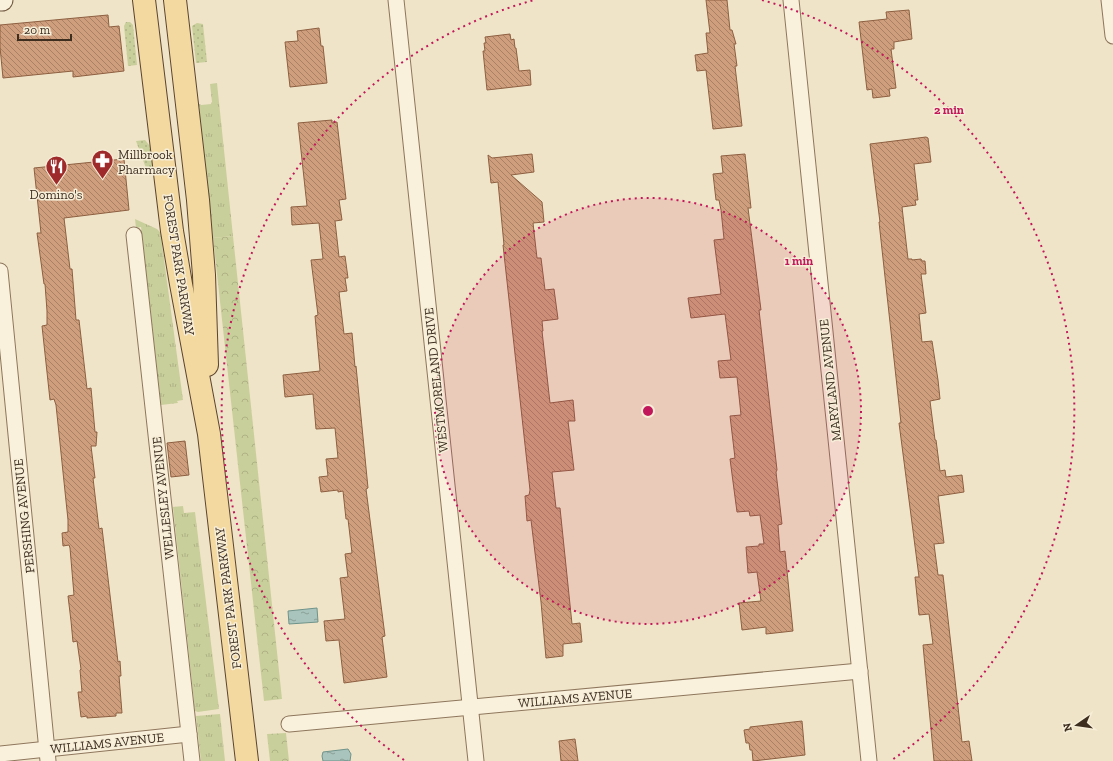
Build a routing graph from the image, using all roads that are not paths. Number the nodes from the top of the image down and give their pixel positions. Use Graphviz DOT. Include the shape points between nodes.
graph roads {
  1 [pos="144,0"];
  2 [pos="174,0"];
  3 [pos="396,0"];
  4 [pos="791,0"];
  5 [pos="1110,0"];
  6 [pos="1113,36"];
  7 [pos="134,235"];
  8 [pos="0,271"];
  9 [pos="209,434"];
  10 [pos="860,671"];
  11 [pos="470,708"];
  12 [pos="289,724"];
  13 [pos="189,734"];
  14 [pos="0,754"];
  15 [pos="47,755"];
  16 [pos="192,761"];
  17 [pos="247,761"];
  18 [pos="476,761"];
  19 [pos="869,761"];
  1 -- 9 [label="main road, FOREST PARK PARKWAY" via="172,225"];
  2 -- 9 [label="main road, FOREST PARK PARKWAY" via="198,200 204,275"];
  3 -- 11 [label="street, WESTMORELAND DRIVE"];
  4 -- 10 [label="street, MARYLAND AVENUE"];
  5 -- 6 [label="street"];
  7 -- 13 [label="street, WELLESLEY AVENUE"];
  8 -- 15 [label="street, PERSHING AVENUE"];
  9 -- 17 [label="main road, FOREST PARK PARKWAY"];
  10 -- 11 [label="street, WILLIAMS AVENUE"];
  10 -- 19 [label="street, MARYLAND AVENUE"];
  11 -- 12 [label="street, WILLIAMS AVENUE"];
  11 -- 18 [label="street, WESTMORELAND DRIVE"];
  13 -- 15 [label="street, WILLIAMS AVENUE"];
  13 -- 16 [label="street, WELLESLEY AVENUE"];
  14 -- 15 [label="street, WILLIAMS AVENUE"];
}
